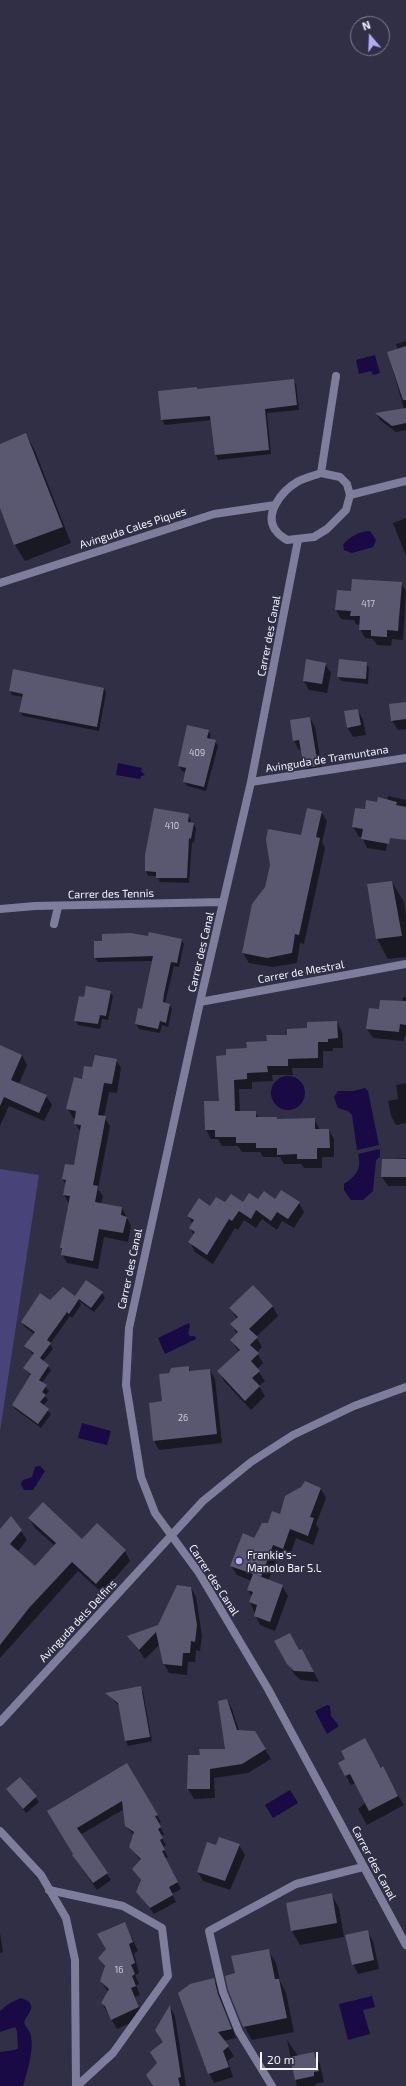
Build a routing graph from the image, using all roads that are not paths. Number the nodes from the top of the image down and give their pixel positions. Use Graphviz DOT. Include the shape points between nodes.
graph roads {
  1 [pos="336,376"];
  2 [pos="321,473"];
  3 [pos="406,481"];
  4 [pos="350,495"];
  5 [pos="275,505"];
  6 [pos="298,540"];
  7 [pos="0,583"];
  8 [pos="406,758"];
  9 [pos="251,782"];
  10 [pos="223,902"];
  11 [pos="58,907"];
  12 [pos="0,909"];
  13 [pos="54,924"];
  14 [pos="406,964"];
  15 [pos="200,1002"];
  16 [pos="406,1386"];
  17 [pos="172,1536"];
  18 [pos="0,1722"];
  19 [pos="0,1831"];
  20 [pos="363,1867"];
  21 [pos="49,1890"];
  22 [pos="406,1945"];
  23 [pos="76,2086"];
  24 [pos="272,2086"];
  1 -- 2 [label="street"];
  2 -- 4 [label="street" via="340,476 347,484"];
  2 -- 5 [label="street" via="297,482 280,496"];
  3 -- 4 [label="street"];
  4 -- 6 [label="street" via="346,510 327,529 314,537"];
  5 -- 6 [label="street" via="272,517 276,532 287,540"];
  5 -- 7 [label="street, Avinguda Cales Piques" via="214,514"];
  6 -- 9 [label="street, Carrer des Canal"];
  8 -- 9 [label="street, Avinguda de Tramuntana"];
  9 -- 10 [label="street, Carrer des Canal"];
  10 -- 11 [label="street, Carrer des Tennis"];
  10 -- 15 [label="street, Carrer des Canal"];
  11 -- 12 [label="street, Carrer des Tennis"];
  11 -- 13 [label="street"];
  14 -- 15 [label="street, Carrer de Mestral"];
  15 -- 17 [label="street, Carrer des Canal" via="129,1328 126,1385 141,1477 155,1513"];
  16 -- 17 [label="street, Avinguda dels Delfins" via="354,1406 293,1435 251,1462 202,1501"];
  17 -- 18 [label="street, Avinguda dels Delfins"];
  17 -- 20 [label="street, Carrer des Canal" via="199,1572 268,1689"];
  19 -- 21 [label="street" via="41,1875"];
  20 -- 22 [label="street, Carrer des Canal"];
  20 -- 24 [label="street" via="296,1884 209,1931 223,1992 239,2032"];
  21 -- 23 [label="street" via="66,1918 75,1960"];
  21 -- 23 [label="street" via="123,1906 162,1928 168,1976 113,2053"];
}
